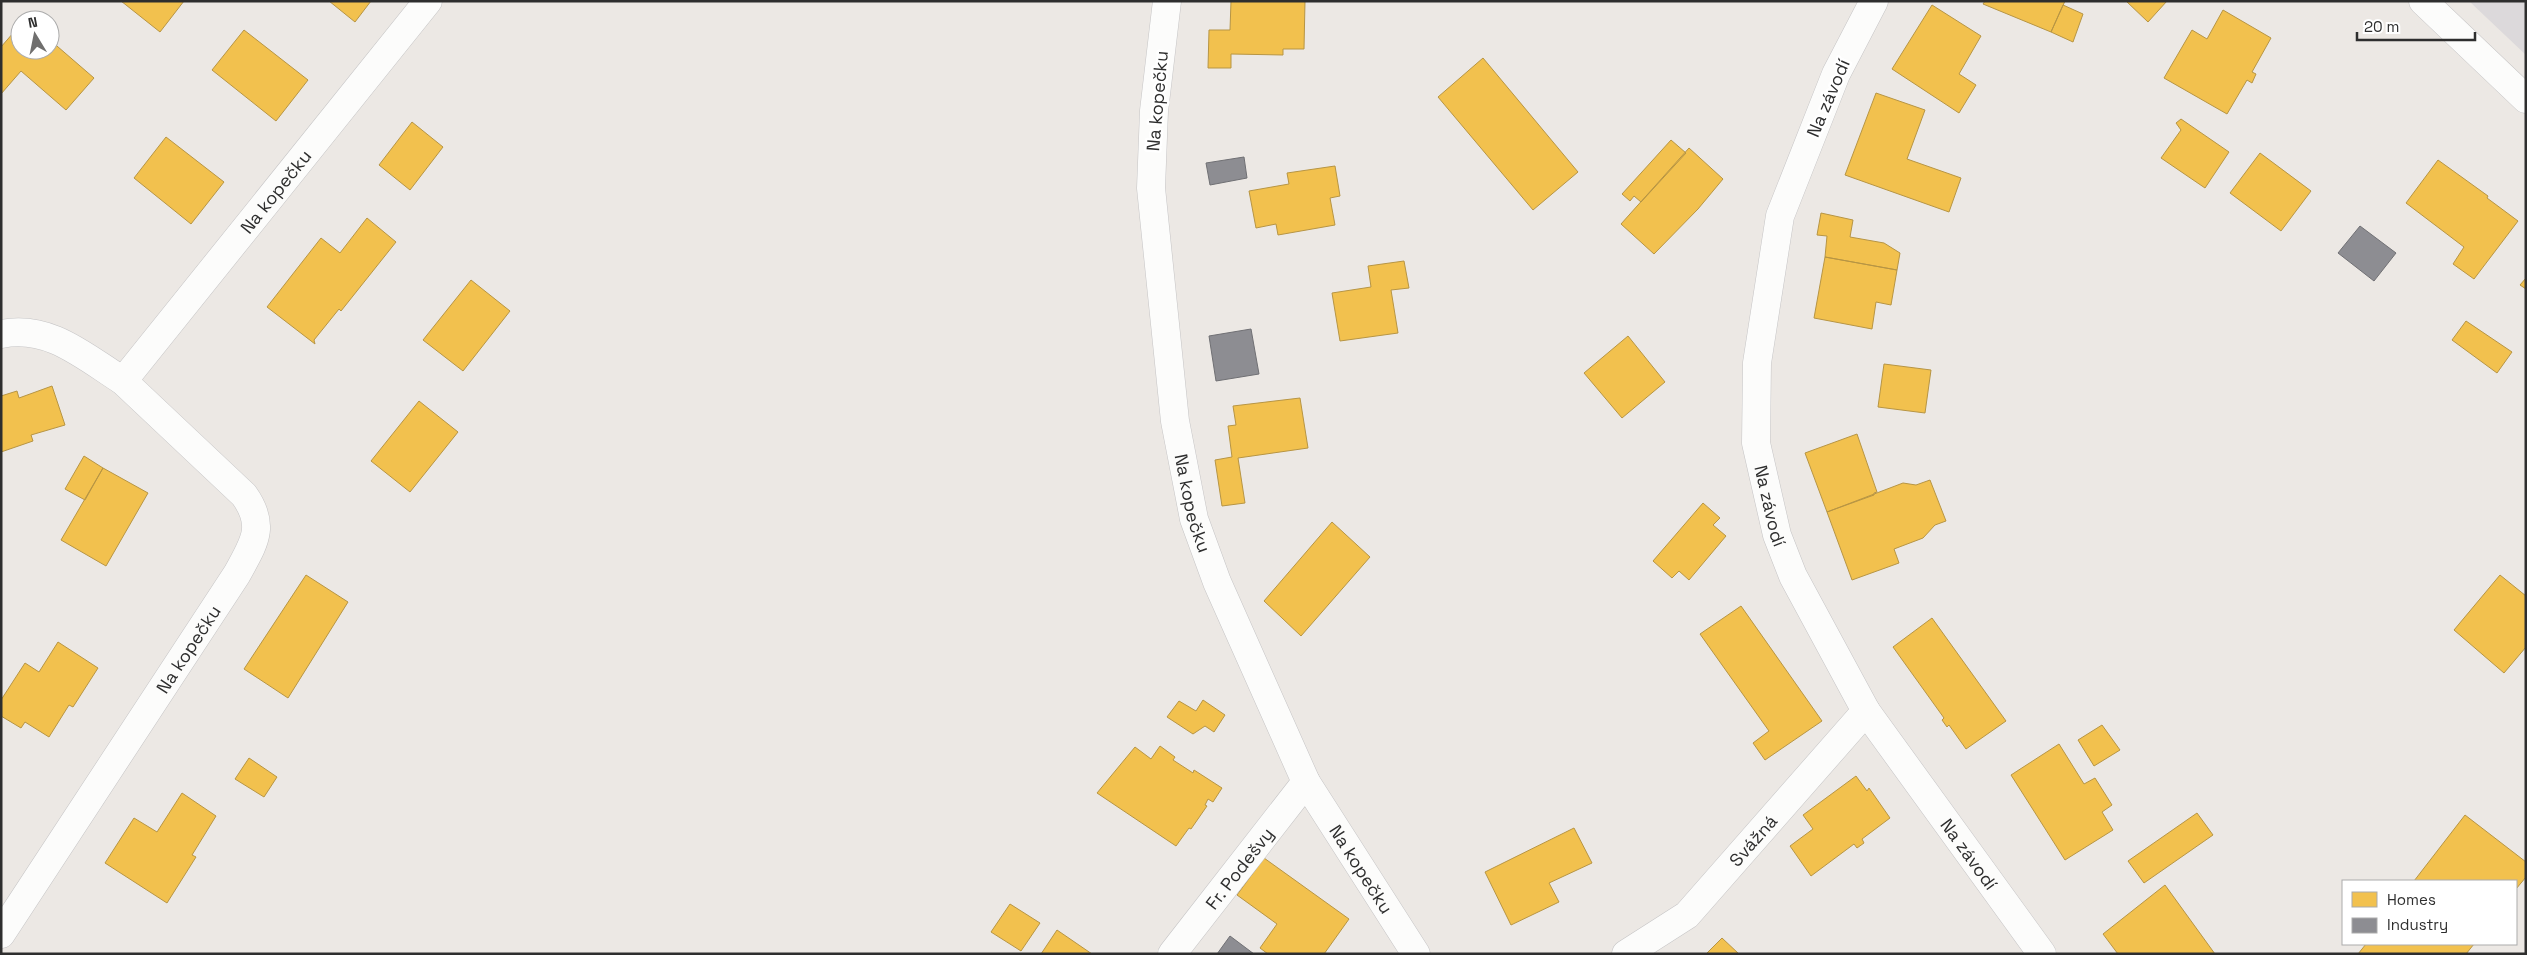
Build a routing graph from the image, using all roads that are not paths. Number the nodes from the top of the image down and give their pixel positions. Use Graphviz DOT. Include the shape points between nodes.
graph roads {
  1 [pos="428,1"];
  2 [pos="1167,1"];
  3 [pos="1874,1"];
  4 [pos="2423,1"];
  5 [pos="2526,99"];
  6 [pos="1,334"];
  7 [pos="123,381"];
  8 [pos="1866,711"];
  9 [pos="1306,782"];
  10 [pos="1,934"];
  11 [pos="1172,954"];
  12 [pos="1416,954"];
  13 [pos="1626,954"];
  14 [pos="2042,954"];
  1 -- 7 [label="street, Na kopečku"];
  2 -- 9 [label="street, Na kopečku" via="1154,111 1151,188 1175,421 1194,520 1210,564"];
  3 -- 8 [label="street, Na závodí" via="1836,74 1780,216 1757,363 1756,443 1777,535 1793,576"];
  4 -- 5 [label="street"];
  6 -- 7 [label="street, Na kopečku" via="24,331 44,334"];
  7 -- 10 [label="street, Na kopečku" via="244,495 255,515 255,540 237,574"];
  8 -- 13 [label="street, Svážná" via="1687,915"];
  8 -- 14 [label="street, Na závodí"];
  9 -- 11 [label="street, Fr. Podešvy"];
  9 -- 12 [label="street, Na kopečku"];
}
